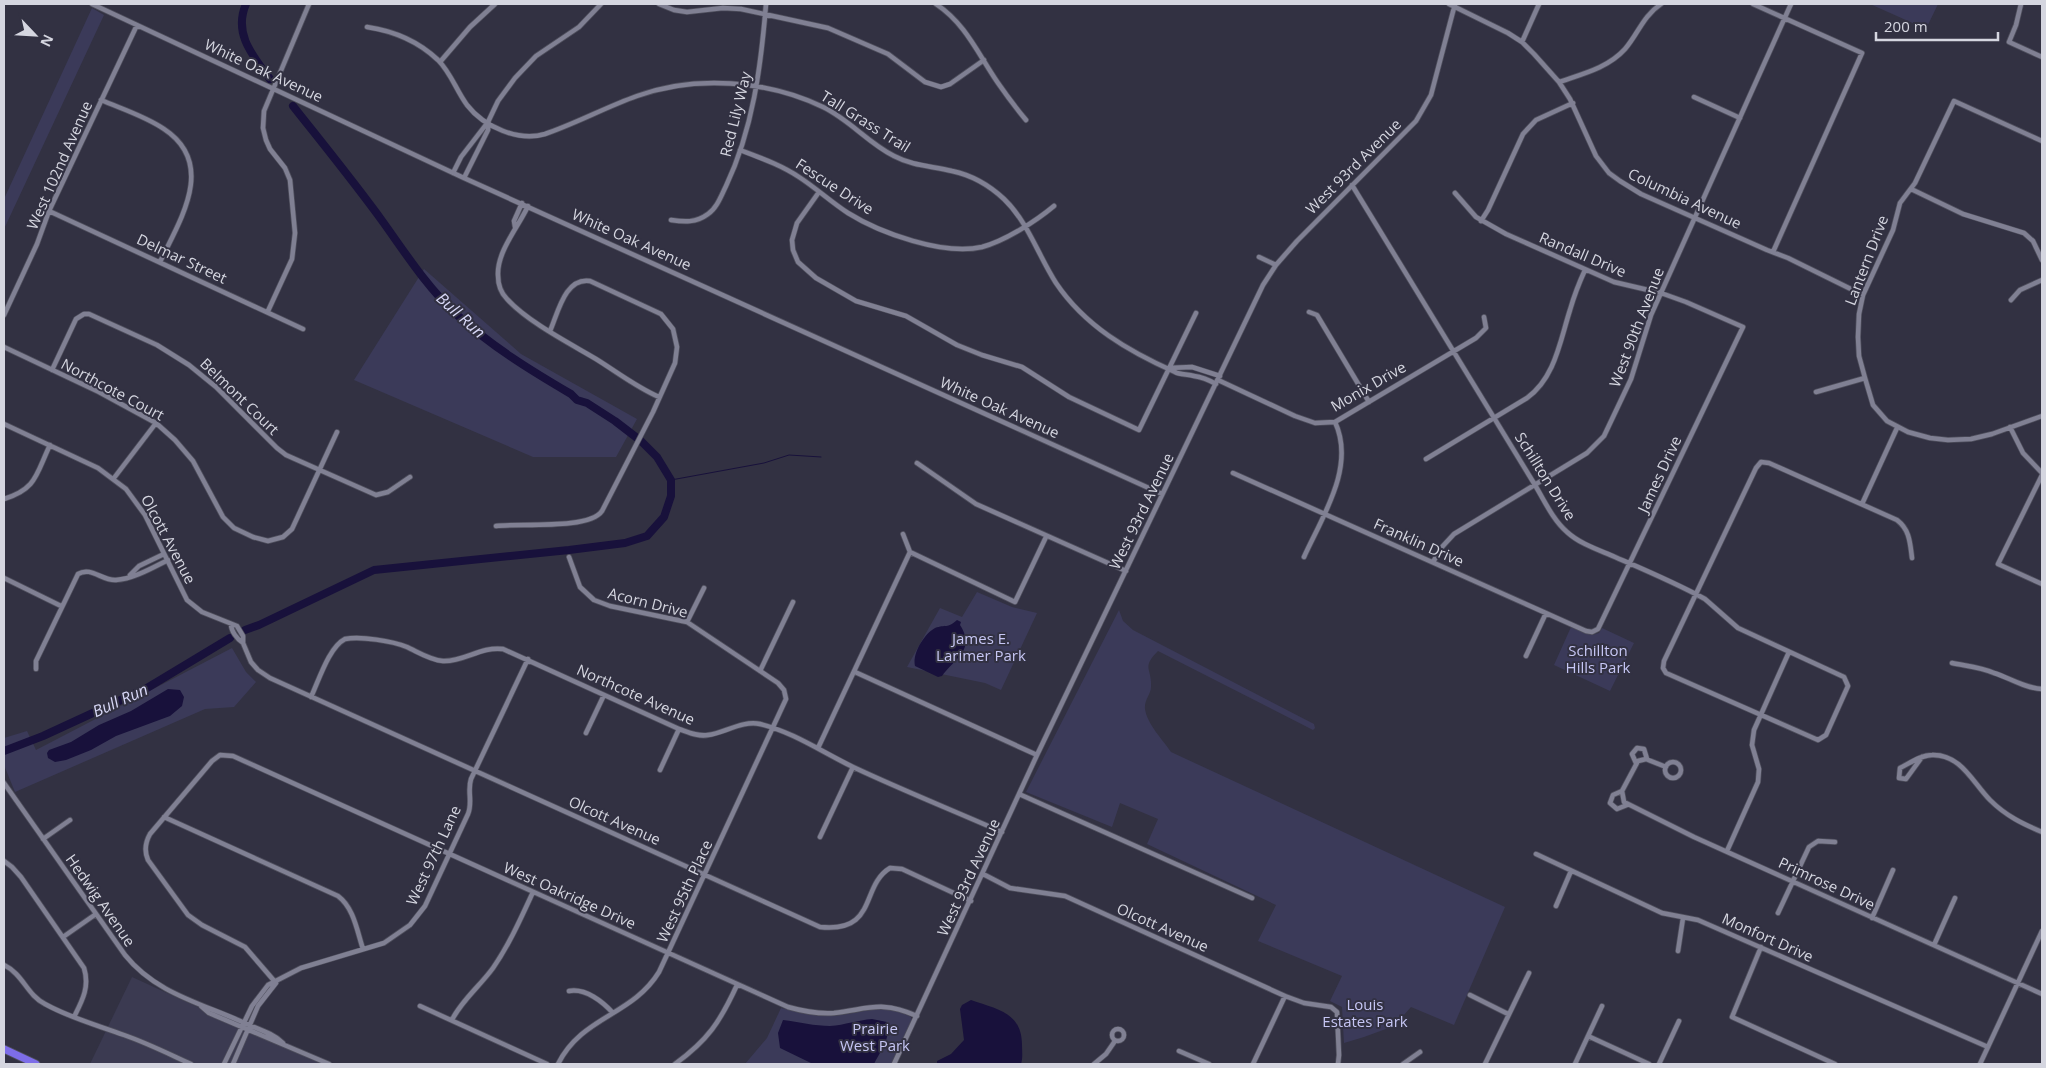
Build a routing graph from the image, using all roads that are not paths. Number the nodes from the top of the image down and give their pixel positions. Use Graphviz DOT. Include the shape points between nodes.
graph roads {
  1 [pos="92,4"];
  2 [pos="309,4"];
  3 [pos="495,4"];
  4 [pos="601,4"];
  5 [pos="660,4"];
  6 [pos="766,4"];
  7 [pos="936,4"];
  8 [pos="1449,4"];
  9 [pos="1539,4"];
  10 [pos="1661,4"];
  11 [pos="1753,4"];
  12 [pos="1791,4"];
  13 [pos="2021,4"];
  14 [pos="1455,5"];
  15 [pos="766,14"];
  16 [pos="1784,18"];
  17 [pos="137,25"];
  18 [pos="367,27"];
  19 [pos="1522,42"];
  20 [pos="2042,57"];
  21 [pos="984,60"];
  22 [pos="440,62"];
  23 [pos="1559,82"];
  24 [pos="272,88"];
  25 [pos="756,88"];
  26 [pos="1694,97"];
  27 [pos="101,100"];
  28 [pos="1572,103"];
  29 [pos="1740,118"];
  30 [pos="1026,120"];
  31 [pos="488,122"];
  32 [pos="2042,141"];
  33 [pos="740,150"];
  34 [pos="453,173"];
  35 [pos="464,178"];
  36 [pos="1352,185"];
  37 [pos="1911,189"];
  38 [pos="819,192"];
  39 [pos="1455,193"];
  40 [pos="522,203"];
  41 [pos="528,206"];
  42 [pos="1054,206"];
  43 [pos="49,211"];
  44 [pos="1695,218"];
  45 [pos="671,220"];
  46 [pos="1482,221"];
  47 [pos="1024,226"];
  48 [pos="515,227"];
  49 [pos="1773,252"];
  50 [pos="1259,257"];
  51 [pos="2042,260"];
  52 [pos="160,262"];
  53 [pos="1276,264"];
  54 [pos="1585,270"];
  55 [pos="2042,280"];
  56 [pos="1661,294"];
  57 [pos="1863,295"];
  58 [pos="2011,300"];
  59 [pos="268,311"];
  60 [pos="1309,312"];
  61 [pos="1196,313"];
  62 [pos="4,315"];
  63 [pos="1484,317"];
  64 [pos="1743,327"];
  65 [pos="304,329"];
  66 [pos="550,331"];
  67 [pos="4,347"];
  68 [pos="1454,351"];
  69 [pos="1169,368"];
  70 [pos="52,370"];
  71 [pos="1865,378"];
  72 [pos="1218,380"];
  73 [pos="1816,392"];
  74 [pos="659,397"];
  75 [pos="1369,402"];
  76 [pos="2042,416"];
  77 [pos="1495,418"];
  78 [pos="1335,422"];
  79 [pos="4,424"];
  80 [pos="156,424"];
  81 [pos="2010,427"];
  82 [pos="1897,428"];
  83 [pos="337,432"];
  84 [pos="50,445"];
  85 [pos="1426,459"];
  86 [pos="917,463"];
  87 [pos="319,471"];
  88 [pos="1233,473"];
  89 [pos="2042,474"];
  90 [pos="410,477"];
  91 [pos="114,478"];
  92 [pos="1535,484"];
  93 [pos="1162,494"];
  94 [pos="4,498"];
  95 [pos="1862,504"];
  96 [pos="1324,514"];
  97 [pos="496,526"];
  98 [pos="903,534"];
  99 [pos="1046,537"];
  100 [pos="910,552"];
  101 [pos="164,554"];
  102 [pos="568,557"];
  103 [pos="1304,558"];
  104 [pos="1912,558"];
  105 [pos="168,560"];
  106 [pos="1433,562"];
  107 [pos="1630,563"];
  108 [pos="1126,571"];
  109 [pos="128,576"];
  110 [pos="4,578"];
  111 [pos="2042,584"];
  112 [pos="704,588"];
  113 [pos="1696,594"];
  114 [pos="793,602"];
  115 [pos="61,606"];
  116 [pos="1546,613"];
  117 [pos="686,622"];
  118 [pos="1595,631"];
  119 [pos="1789,652"];
  120 [pos="1526,656"];
  121 [pos="528,659"];
  122 [pos="1952,663"];
  123 [pos="36,669"];
  124 [pos="760,671"];
  125 [pos="855,672"];
  126 [pos="2042,689"];
  127 [pos="786,693"];
  128 [pos="604,695"];
  129 [pos="311,697"];
  130 [pos="1760,715"];
  131 [pos="774,728"];
  132 [pos="679,729"];
  133 [pos="586,733"];
  134 [pos="818,748"];
  135 [pos="1037,756"];
  136 [pos="1922,757"];
  137 [pos="1648,759"];
  138 [pos="1636,763"];
  139 [pos="852,767"];
  140 [pos="1666,767"];
  141 [pos="660,770"];
  142 [pos="475,771"];
  143 [pos="4,783"];
  144 [pos="1622,791"];
  145 [pos="1019,794"];
  146 [pos="1627,805"];
  147 [pos="164,817"];
  148 [pos="70,820"];
  149 [pos="1002,832"];
  150 [pos="2042,832"];
  151 [pos="820,837"];
  152 [pos="43,839"];
  153 [pos="1835,842"];
  154 [pos="1727,851"];
  155 [pos="450,854"];
  156 [pos="1536,854"];
  157 [pos="4,862"];
  158 [pos="1893,870"];
  159 [pos="1571,871"];
  160 [pos="983,874"];
  161 [pos="705,875"];
  162 [pos="1793,881"];
  163 [pos="533,892"];
  164 [pos="1252,898"];
  165 [pos="1955,898"];
  166 [pos="970,901"];
  167 [pos="1556,906"];
  168 [pos="1778,913"];
  169 [pos="96,914"];
  170 [pos="1683,918"];
  171 [pos="1872,918"];
  172 [pos="2042,931"];
  173 [pos="63,937"];
  174 [pos="1934,945"];
  175 [pos="1761,947"];
  176 [pos="362,949"];
  177 [pos="1678,951"];
  178 [pos="669,954"];
  179 [pos="4,965"];
  180 [pos="1529,973"];
  181 [pos="276,982"];
  182 [pos="2018,983"];
  183 [pos="737,985"];
  184 [pos="569,991"];
  185 [pos="2042,994"];
  186 [pos="1470,995"];
  187 [pos="1285,996"];
  188 [pos="201,1006"];
  189 [pos="420,1006"];
  190 [pos="1602,1006"];
  191 [pos="613,1013"];
  192 [pos="1508,1014"];
  193 [pos="917,1016"];
  194 [pos="74,1018"];
  195 [pos="452,1020"];
  196 [pos="1679,1021"];
  197 [pos="247,1026"];
  198 [pos="241,1027"];
  199 [pos="1588,1036"];
  200 [pos="1115,1041"];
  201 [pos="1988,1048"];
  202 [pos="4,1049"];
  203 [pos="1179,1050"];
  204 [pos="1420,1052"];
  205 [pos="36,1064"];
  206 [pos="191,1064"];
  207 [pos="224,1064"];
  208 [pos="233,1064"];
  209 [pos="329,1064"];
  210 [pos="548,1064"];
  211 [pos="558,1064"];
  212 [pos="675,1064"];
  213 [pos="894,1064"];
  214 [pos="1094,1064"];
  215 [pos="1209,1064"];
  216 [pos="1253,1064"];
  217 [pos="1338,1064"];
  218 [pos="1403,1064"];
  219 [pos="1485,1064"];
  220 [pos="1575,1064"];
  221 [pos="1649,1064"];
  222 [pos="1659,1064"];
  223 [pos="1835,1064"];
  224 [pos="1980,1064"];
  1 -- 17 [label="street, White Oak Avenue"];
  2 -- 24 [label="street"];
  3 -- 22 [label="street"];
  4 -- 31 [label="street" via="579,27 523,68 502,94"];
  5 -- 15 [label="street" via="683,12 729,8"];
  6 -- 15 [label="street, Red Lily Way"];
  7 -- 21 [label="street" via="953,16"];
  8 -- 14 [label="street, Columbia Avenue"];
  9 -- 19 [label="street"];
  10 -- 23 [label="street" via="1646,17 1628,45 1614,59"];
  11 -- 16 [label="street"];
  12 -- 16 [label="street, West 90th Avenue"];
  13 -- 20 [label="street" via="2009,42"];
  14 -- 19 [label="street, Columbia Avenue"];
  14 -- 36 [label="street, West 93rd Avenue" via="1426,105 1416,121"];
  15 -- 21 [label="street" via="828,28 859,40 888,54 924,82 941,87"];
  15 -- 25 [label="street, Red Lily Way"];
  16 -- 29 [label="street, West 90th Avenue"];
  16 -- 49 [label="street" via="1862,53"];
  17 -- 24 [label="street, White Oak Avenue"];
  17 -- 27 [label="street, West 102nd Avenue"];
  18 -- 22 [label="street, Tall Grass Trail" via="404,38"];
  19 -- 23 [label="street, Columbia Avenue"];
  21 -- 30 [label="street"];
  22 -- 31 [label="street, Tall Grass Trail" via="468,106"];
  23 -- 28 [label="street, Columbia Avenue"];
  24 -- 34 [label="street, White Oak Avenue"];
  24 -- 59 [label="street" via="264,106 263,128 270,149 290,180 296,240 292,259"];
  25 -- 31 [label="street, Tall Grass Trail" via="708,83 658,90 537,136 513,134"];
  25 -- 33 [label="street, Red Lily Way"];
  25 -- 47 [label="street, Tall Grass Trail" via="804,99 824,108 902,160 978,180 1009,204"];
  26 -- 29 [label="street"];
  27 -- 43 [label="street, West 102nd Avenue"];
  27 -- 52 [label="street" via="158,126 171,135 186,153 192,181 187,206"];
  28 -- 44 [label="street, Columbia Avenue" via="1592,149 1609,173 1635,191"];
  28 -- 46 [label="street" via="1536,120 1523,134"];
  29 -- 44 [label="street, West 90th Avenue"];
  31 -- 34 [label="street"];
  31 -- 35 [label="street" via="488,130"];
  32 -- 37 [label="street, Lantern Drive" via="1954,101"];
  33 -- 38 [label="street, Fescue Drive" via="784,168"];
  33 -- 45 [label="street, Red Lily Way" via="725,189 711,212 692,221"];
  34 -- 35 [label="street, White Oak Avenue"];
  35 -- 40 [label="street, White Oak Avenue"];
  36 -- 53 [label="street, West 93rd Avenue"];
  36 -- 68 [label="street, Schillton Drive"];
  37 -- 51 [label="street" via="1962,214 2024,234 2033,240"];
  37 -- 57 [label="street, Lantern Drive" via="1900,203 1892,234"];
  38 -- 47 [label="street, Fescue Drive" via="849,214 878,228 937,246 983,247"];
  38 -- 69 [label="street" via="795,227 793,250 802,267 841,294 906,316 972,352 1022,368 1069,397 1139,430"];
  39 -- 46 [label="street, Randall Drive"];
  40 -- 41 [label="street, White Oak Avenue"];
  40 -- 48 [label="street" via="514,221"];
  41 -- 48 [label="street"];
  41 -- 93 [label="street, White Oak Avenue"];
  42 -- 47 [label="street, Fescue Drive"];
  43 -- 52 [label="street, Delmar Street"];
  43 -- 62 [label="street, West 102nd Avenue"];
  44 -- 49 [label="street, Columbia Avenue"];
  44 -- 56 [label="street, West 90th Avenue"];
  46 -- 54 [label="street, Randall Drive"];
  47 -- 69 [label="street, Tall Grass Trail" via="1055,280 1082,314 1115,342"];
  48 -- 66 [label="street" via="499,264 500,287 509,301"];
  49 -- 57 [label="street, Columbia Avenue"];
  50 -- 53 [label="street"];
  52 -- 59 [label="street, Delmar Street"];
  53 -- 72 [label="street, West 93rd Avenue" via="1262,285"];
  54 -- 56 [label="street, Randall Drive" via="1617,284"];
  54 -- 77 [label="street" via="1562,342 1546,378 1530,396"];
  55 -- 58 [label="street" via="2020,290"];
  56 -- 64 [label="street, Randall Drive"];
  56 -- 92 [label="street, West 90th Avenue" via="1647,326 1635,370 1604,436 1587,453"];
  57 -- 71 [label="street, Lantern Drive" via="1858,314 1858,337"];
  59 -- 65 [label="street, Delmar Street"];
  60 -- 75 [label="street" via="1317,315"];
  61 -- 69 [label="street"];
  63 -- 68 [label="street, Monix Drive" via="1486,328"];
  64 -- 107 [label="street, James Drive"];
  66 -- 74 [label="street"];
  66 -- 74 [label="street" via="570,288 584,280 658,312 673,329 677,347 675,363"];
  67 -- 70 [label="street, Northcote Court"];
  68 -- 75 [label="street, Monix Drive"];
  68 -- 77 [label="street, Schillton Drive"];
  69 -- 72 [label="street, Tall Grass Trail" via="1177,373"];
  69 -- 72 [label="street, Tall Grass Trail" via="1192,367"];
  70 -- 80 [label="street, Northcote Court" via="100,392"];
  70 -- 87 [label="street, Belmont Court" via="76,319 84,314 93,316 157,345 189,365 223,393 277,448"];
  71 -- 73 [label="street"];
  71 -- 82 [label="street, Lantern Drive" via="1875,408"];
  72 -- 78 [label="street, Monix Drive" via="1295,416 1315,422"];
  72 -- 93 [label="street, West 93rd Avenue"];
  74 -- 97 [label="street" via="598,517 575,523"];
  75 -- 78 [label="street, Monix Drive"];
  76 -- 81 [label="street, Lantern Drive"];
  77 -- 85 [label="street"];
  77 -- 92 [label="street, Schillton Drive"];
  78 -- 96 [label="street" via="1342,445 1341,470"];
  79 -- 84 [label="street, Olcott Avenue"];
  80 -- 87 [label="street, Northcote Court" via="192,461 228,524 258,539 274,540 292,529"];
  80 -- 91 [label="street"];
  81 -- 82 [label="street, Lantern Drive" via="1979,437 1948,440 1924,437"];
  81 -- 89 [label="street" via="2023,453"];
  82 -- 95 [label="street"];
  83 -- 87 [label="street, Northcote Court"];
  84 -- 91 [label="street, Olcott Avenue"];
  84 -- 94 [label="street" via="29,487"];
  86 -- 99 [label="street" via="976,504"];
  87 -- 90 [label="street, Belmont Court" via="376,495 388,492"];
  88 -- 96 [label="street, Franklin Drive"];
  89 -- 111 [label="street" via="1998,564"];
  91 -- 101 [label="street, Olcott Avenue" via="138,504"];
  92 -- 106 [label="street, West 90th Avenue" via="1450,537"];
  92 -- 107 [label="street, Schillton Drive" via="1569,534"];
  93 -- 108 [label="street, West 93rd Avenue"];
  95 -- 104 [label="street" via="1903,525"];
  95 -- 113 [label="street" via="1761,462"];
  96 -- 103 [label="street"];
  96 -- 106 [label="street, Franklin Drive"];
  98 -- 100 [label="street"];
  99 -- 100 [label="street" via="1015,602"];
  99 -- 108 [label="street"];
  100 -- 125 [label="street"];
  101 -- 105 [label="street, Olcott Avenue"];
  101 -- 109 [label="street" via="139,566"];
  102 -- 117 [label="street, Acorn Drive" via="580,587 594,600"];
  105 -- 109 [label="street" via="142,574"];
  105 -- 129 [label="street, Olcott Avenue" via="190,603 239,629 251,662 261,673"];
  106 -- 116 [label="street, Franklin Drive"];
  107 -- 113 [label="street, Schillton Drive"];
  107 -- 118 [label="street, James Drive"];
  108 -- 135 [label="street, West 93rd Avenue"];
  109 -- 115 [label="street" via="109,580 90,572 80,572"];
  110 -- 115 [label="street"];
  112 -- 117 [label="street"];
  113 -- 119 [label="street, Schillton Drive" via="1713,604 1738,628"];
  113 -- 130 [label="street" via="1663,668 1668,674"];
  114 -- 124 [label="street"];
  115 -- 123 [label="street" via="36,661"];
  116 -- 118 [label="street, Franklin Drive" via="1586,631"];
  116 -- 120 [label="street"];
  117 -- 124 [label="street, Acorn Drive"];
  119 -- 130 [label="street"];
  119 -- 130 [label="street, Schillton Drive" via="1844,677 1847,690 1826,735 1821,739 1814,739"];
  121 -- 128 [label="street, Northcote Avenue"];
  121 -- 129 [label="street, Northcote Avenue" via="495,648 456,660 439,660 396,643 349,638 334,647"];
  121 -- 142 [label="street, West 97th Lane"];
  122 -- 126 [label="street" via="1979,668"];
  124 -- 127 [label="street, Acorn Drive" via="781,685"];
  125 -- 134 [label="street"];
  125 -- 135 [label="street"];
  127 -- 131 [label="street, West 95th Place" via="786,703"];
  128 -- 132 [label="street, Northcote Avenue"];
  128 -- 133 [label="street"];
  129 -- 142 [label="street, Olcott Avenue"];
  130 -- 154 [label="street" via="1752,739 1759,768 1758,782"];
  131 -- 132 [label="street, Northcote Avenue" via="757,724 707,736"];
  131 -- 134 [label="street, Northcote Avenue"];
  131 -- 161 [label="street, West 95th Place"];
  132 -- 141 [label="street"];
  134 -- 139 [label="street, Northcote Avenue"];
  135 -- 145 [label="street, West 93rd Avenue"];
  136 -- 136 [label="street" via="1900,768 1899,778 1906,779"];
  136 -- 150 [label="street" via="1932,755 1955,761 2006,814"];
  137 -- 138 [label="street" via="1640,759"];
  137 -- 138 [label="street, Primrose Drive" via="1644,749 1637,748 1632,754"];
  137 -- 140 [label="street, Primrose Drive"];
  138 -- 144 [label="street, Primrose Drive"];
  139 -- 149 [label="street, Northcote Avenue"];
  139 -- 151 [label="street"];
  142 -- 155 [label="street, West 97th Lane" via="469,786 470,808"];
  142 -- 161 [label="street, Olcott Avenue"];
  143 -- 152 [label="street, Hedwig Avenue"];
  144 -- 146 [label="street"];
  144 -- 146 [label="street, Primrose Drive" via="1613,795 1610,803 1618,809"];
  145 -- 149 [label="street, West 93rd Avenue"];
  145 -- 164 [label="street"];
  146 -- 154 [label="street, Primrose Drive"];
  147 -- 155 [label="street, West Oakridge Drive" via="212,761 220,755 233,756"];
  147 -- 176 [label="street" via="338,896 350,911"];
  147 -- 181 [label="street" via="150,834 145,848 148,860 188,915 245,947"];
  148 -- 152 [label="street"];
  149 -- 160 [label="street, West 93rd Avenue"];
  152 -- 169 [label="street, Hedwig Avenue"];
  153 -- 162 [label="street" via="1811,844"];
  154 -- 162 [label="street, Primrose Drive"];
  155 -- 163 [label="street, West Oakridge Drive"];
  155 -- 176 [label="street, West 97th Lane" via="425,906 414,920 390,940"];
  156 -- 159 [label="street, Monfort Drive"];
  157 -- 173 [label="street" via="18,874"];
  158 -- 171 [label="street"];
  159 -- 167 [label="street"];
  159 -- 170 [label="street, Monfort Drive" via="1662,913"];
  160 -- 166 [label="street, West 93rd Avenue"];
  160 -- 187 [label="street, Olcott Avenue" via="1010,888 1065,896"];
  161 -- 166 [label="street, Olcott Avenue" via="810,924 830,928 848,924 862,913 880,877 890,868 902,869"];
  161 -- 178 [label="street, West 95th Place"];
  162 -- 168 [label="street"];
  162 -- 171 [label="street, Primrose Drive"];
  163 -- 178 [label="street, West Oakridge Drive"];
  163 -- 195 [label="street" via="500,958"];
  165 -- 174 [label="street"];
  166 -- 193 [label="street, West 93rd Avenue"];
  169 -- 173 [label="street"];
  169 -- 188 [label="street, Hedwig Avenue" via="139,971 164,989"];
  170 -- 175 [label="street, Monfort Drive" via="1698,920"];
  170 -- 177 [label="street"];
  171 -- 174 [label="street, Primrose Drive"];
  172 -- 182 [label="street"];
  173 -- 194 [label="street" via="82,964 86,976 85,992"];
  174 -- 182 [label="street, Primrose Drive"];
  175 -- 201 [label="street, Monfort Drive"];
  175 -- 223 [label="street" via="1732,1016"];
  176 -- 181 [label="street, West 97th Lane" via="296,970"];
  178 -- 183 [label="street, West Oakridge Drive"];
  178 -- 191 [label="street, West 95th Place" via="649,986"];
  179 -- 194 [label="street" via="18,975 40,1001"];
  180 -- 192 [label="street"];
  181 -- 197 [label="street, West 97th Lane" via="268,985 259,996"];
  182 -- 185 [label="street, Primrose Drive"];
  182 -- 201 [label="street"];
  183 -- 193 [label="street, West Oakridge Drive" via="799,1010 832,1013 883,1006"];
  183 -- 212 [label="street" via="722,1017 709,1035"];
  184 -- 191 [label="street" via="580,991 597,999"];
  186 -- 192 [label="street"];
  187 -- 216 [label="street"];
  187 -- 217 [label="street, Olcott Avenue" via="1304,1004 1331,1007 1337,1012"];
  188 -- 197 [label="street, Hedwig Avenue" via="212,1008"];
  188 -- 198 [label="street, Hedwig Avenue"];
  189 -- 195 [label="street"];
  190 -- 199 [label="street"];
  191 -- 211 [label="street, West 95th Place" via="580,1034"];
  192 -- 219 [label="street"];
  193 -- 213 [label="street, West 93rd Avenue"];
  194 -- 206 [label="street" via="133,1038"];
  195 -- 210 [label="street"];
  196 -- 222 [label="street"];
  197 -- 198 [label="street, West 97th Lane"];
  197 -- 198 [label="street, Hedwig Avenue"];
  197 -- 208 [label="street, West 97th Lane"];
  197 -- 209 [label="street"];
  198 -- 207 [label="street, West 97th Lane"];
  199 -- 220 [label="street"];
  199 -- 221 [label="street"];
  200 -- 214 [label="street"];
  201 -- 224 [label="street"];
  202 -- 205 [label="highway"];
  203 -- 215 [label="street"];
  204 -- 218 [label="street"];
}
